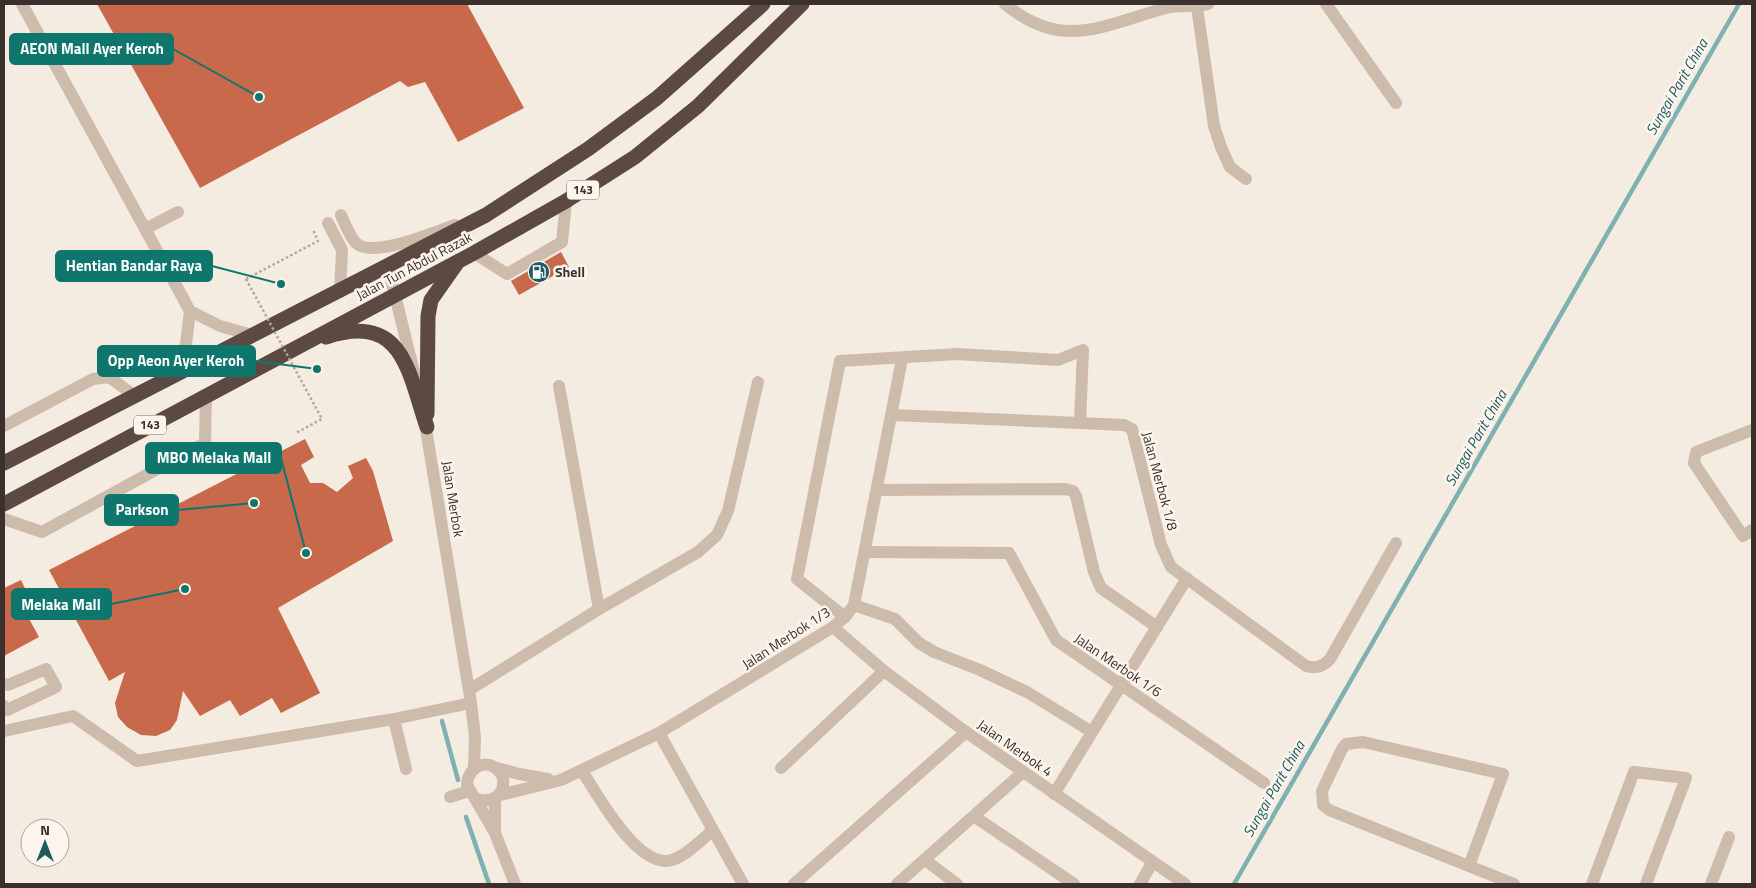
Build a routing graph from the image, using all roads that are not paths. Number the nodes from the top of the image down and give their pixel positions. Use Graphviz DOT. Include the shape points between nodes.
graph roads {
  1 [pos="22,4"];
  2 [pos="763,4"];
  3 [pos="802,4"];
  4 [pos="1005,4"];
  5 [pos="1326,4"];
  6 [pos="1203,5"];
  7 [pos="1396,102"];
  8 [pos="1246,180"];
  9 [pos="566,201"];
  10 [pos="178,212"];
  11 [pos="341,215"];
  12 [pos="486,215"];
  13 [pos="328,223"];
  14 [pos="145,229"];
  15 [pos="474,253"];
  16 [pos="460,260"];
  17 [pos="388,268"];
  18 [pos="340,292"];
  19 [pos="396,294"];
  20 [pos="190,311"];
  21 [pos="252,335"];
  22 [pos="296,347"];
  23 [pos="902,358"];
  24 [pos="174,376"];
  25 [pos="758,382"];
  26 [pos="559,386"];
  27 [pos="206,395"];
  28 [pos="135,396"];
  29 [pos="892,415"];
  30 [pos="1080,422"];
  31 [pos="4,426"];
  32 [pos="427,427"];
  33 [pos="1752,430"];
  34 [pos="4,464"];
  35 [pos="877,490"];
  36 [pos="4,504"];
  37 [pos="4,519"];
  38 [pos="1752,530"];
  39 [pos="1396,543"];
  40 [pos="865,552"];
  41 [pos="1187,578"];
  42 [pos="854,604"];
  43 [pos="599,609"];
  44 [pos="845,617"];
  45 [pos="833,627"];
  46 [pos="1157,627"];
  47 [pos="884,671"];
  48 [pos="4,684"];
  49 [pos="1121,685"];
  50 [pos="469,690"];
  51 [pos="471,703"];
  52 [pos="4,706"];
  53 [pos="394,719"];
  54 [pos="4,731"];
  55 [pos="966,732"];
  56 [pos="1092,732"];
  57 [pos="659,733"];
  58 [pos="475,737"];
  59 [pos="493,766"];
  60 [pos="474,768"];
  61 [pos="781,768"];
  62 [pos="406,769"];
  63 [pos="582,771"];
  64 [pos="1023,772"];
  65 [pos="561,780"];
  66 [pos="1264,783"];
  67 [pos="1054,794"];
  68 [pos="473,795"];
  69 [pos="450,797"];
  70 [pos="497,797"];
  71 [pos="975,817"];
  72 [pos="713,830"];
  73 [pos="495,833"];
  74 [pos="1729,837"];
  75 [pos="925,860"];
  76 [pos="1152,863"];
  77 [pos="1470,866"];
  78 [pos="516,884"];
  79 [pos="742,884"];
  80 [pos="794,884"];
  81 [pos="897,884"];
  82 [pos="958,884"];
  83 [pos="1074,884"];
  84 [pos="1140,884"];
  85 [pos="1185,884"];
  86 [pos="1514,884"];
  87 [pos="1592,884"];
  88 [pos="1646,884"];
  89 [pos="1712,884"];
  1 -- 14 [label="street"];
  2 -- 12 [label="highway, Jalan Tun Abdul Razak / 143" via="657,98 588,149"];
  3 -- 9 [label="highway, Jalan Tun Abdul Razak / 143" via="698,106 635,157"];
  4 -- 6 [label="street" via="1024,20 1056,30 1089,31 1169,7"];
  5 -- 7 [label="street"];
  6 -- 8 [label="street" via="1214,126 1230,167"];
  9 -- 15 [label="highway, Jalan Tun Abdul Razak / 143"];
  9 -- 15 [label="street" via="562,242 507,274"];
  10 -- 14 [label="street"];
  11 -- 12 [label="street" via="356,244 377,249"];
  12 -- 17 [label="highway, Jalan Tun Abdul Razak / 143"];
  13 -- 18 [label="street" via="342,250"];
  14 -- 20 [label="street"];
  15 -- 16 [label="highway, Jalan Tun Abdul Razak / 143"];
  16 -- 19 [label="highway, Jalan Tun Abdul Razak / 143"];
  16 -- 32 [label="highway" via="431,300"];
  17 -- 18 [label="highway, Jalan Tun Abdul Razak / 143"];
  17 -- 19 [label="street, Jalan Merbok"];
  18 -- 21 [label="highway, Jalan Tun Abdul Razak / 143"];
  19 -- 22 [label="highway, Jalan Tun Abdul Razak / 143"];
  19 -- 32 [label="street, Jalan Merbok"];
  20 -- 21 [label="street" via="220,326"];
  20 -- 24 [label="street" via="186,344"];
  21 -- 24 [label="highway, Jalan Tun Abdul Razak / 143"];
  22 -- 27 [label="highway, Jalan Tun Abdul Razak / 143"];
  22 -- 32 [label="highway" via="336,334 356,332 375,334 390,341 401,352"];
  23 -- 29 [label="street, Jalan Merbok 1/3"];
  23 -- 30 [label="street" via="958,354 1058,360 1083,350"];
  23 -- 44 [label="street" via="840,361 797,579"];
  24 -- 28 [label="highway, Jalan Tun Abdul Razak / 143"];
  25 -- 43 [label="street" via="728,511 717,535 698,552"];
  26 -- 43 [label="street"];
  27 -- 36 [label="highway, Jalan Tun Abdul Razak / 143"];
  27 -- 37 [label="street" via="205,443 42,532"];
  28 -- 31 [label="street" via="109,377 93,379"];
  28 -- 34 [label="highway, Jalan Tun Abdul Razak / 143"];
  29 -- 30 [label="street, Jalan Merbok 1/8"];
  29 -- 35 [label="street, Jalan Merbok 1/3"];
  30 -- 41 [label="street, Jalan Merbok 1/8" via="1124,425 1132,429 1165,557 1171,567"];
  32 -- 50 [label="street, Jalan Merbok"];
  33 -- 38 [label="street" via="1696,452 1694,463 1743,536"];
  35 -- 40 [label="street, Jalan Merbok 1/3"];
  35 -- 46 [label="street" via="1073,491 1101,588"];
  39 -- 41 [label="street, Jalan Merbok 1/8" via="1330,659 1319,668 1306,666"];
  40 -- 42 [label="street, Jalan Merbok 1/3"];
  40 -- 49 [label="street, Jalan Merbok 1/6" via="1009,553 1056,640"];
  41 -- 46 [label="street"];
  42 -- 44 [label="street, Jalan Merbok 1/3"];
  42 -- 56 [label="street" via="894,619 919,643 934,652 1027,692"];
  43 -- 50 [label="street"];
  44 -- 45 [label="street, Jalan Merbok 1/3"];
  45 -- 47 [label="street, Jalan Merbok 4"];
  45 -- 57 [label="street, Jalan Merbok 1/3"];
  46 -- 49 [label="street"];
  47 -- 55 [label="street, Jalan Merbok 4"];
  47 -- 61 [label="street"];
  48 -- 52 [label="street" via="46,670 56,687 7,710"];
  49 -- 56 [label="street"];
  49 -- 66 [label="street, Jalan Merbok 1/6"];
  50 -- 51 [label="street, Jalan Merbok"];
  51 -- 53 [label="street"];
  51 -- 58 [label="street, Jalan Merbok"];
  53 -- 54 [label="street" via="137,761 73,716"];
  53 -- 62 [label="street"];
  55 -- 64 [label="street, Jalan Merbok 4"];
  55 -- 80 [label="street"];
  56 -- 67 [label="street"];
  57 -- 63 [label="street, Jalan Merbok 1/3"];
  57 -- 72 [label="street"];
  58 -- 59 [label="street, Jalan Merbok"];
  58 -- 60 [label="street, Jalan Merbok"];
  59 -- 60 [label="street"];
  59 -- 65 [label="street, Jalan Merbok 1/3" via="530,777"];
  59 -- 70 [label="street" via="501,772 504,784"];
  60 -- 68 [label="street" via="467,778"];
  63 -- 65 [label="street, Jalan Merbok 1/3"];
  63 -- 72 [label="street" via="632,844 659,860 681,855"];
  64 -- 67 [label="street, Jalan Merbok 4"];
  64 -- 71 [label="street"];
  65 -- 70 [label="street, Jalan Merbok 1/3"];
  67 -- 76 [label="street, Jalan Merbok 4"];
  68 -- 69 [label="street"];
  68 -- 70 [label="street" via="483,801"];
  68 -- 73 [label="street"];
  70 -- 73 [label="street"];
  71 -- 75 [label="street"];
  71 -- 83 [label="street"];
  72 -- 79 [label="street"];
  73 -- 78 [label="street"];
  74 -- 89 [label="street"];
  75 -- 81 [label="street"];
  75 -- 82 [label="street"];
  76 -- 84 [label="street"];
  76 -- 85 [label="street, Jalan Merbok 4"];
  77 -- 77 [label="street" via="1323,805 1322,790 1346,744 1355,742 1503,774"];
  77 -- 86 [label="street"];
  87 -- 88 [label="street" via="1634,772 1686,778"];
}
